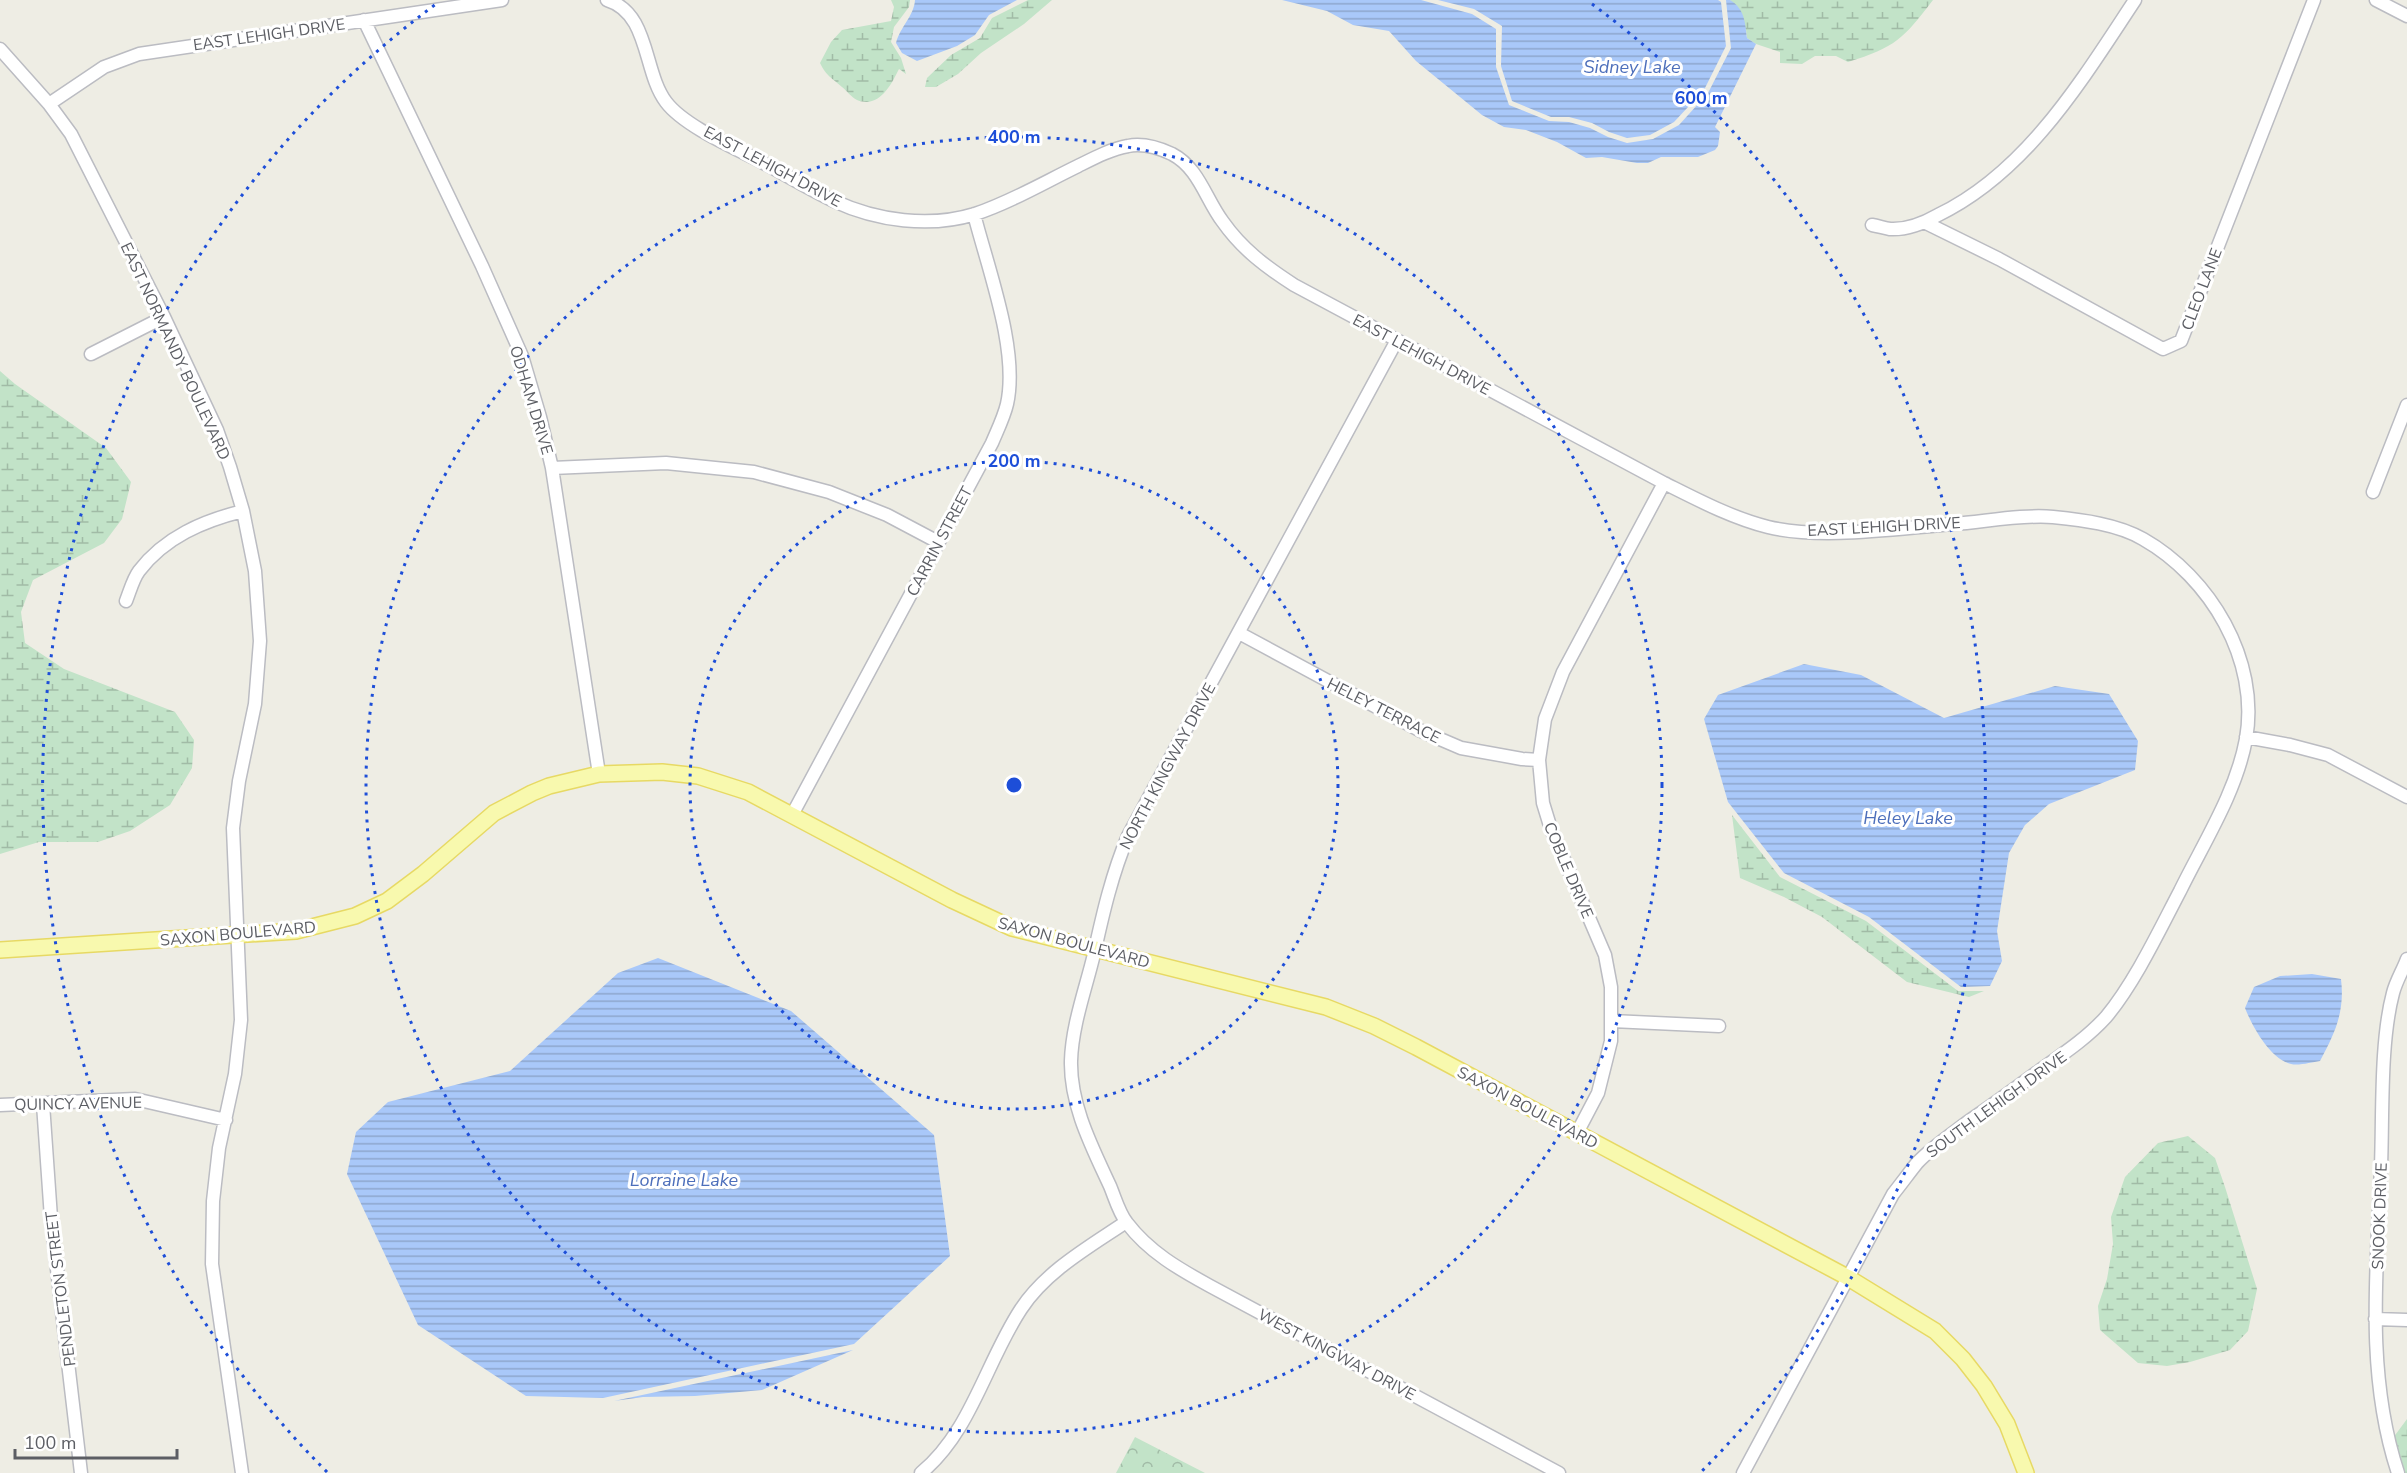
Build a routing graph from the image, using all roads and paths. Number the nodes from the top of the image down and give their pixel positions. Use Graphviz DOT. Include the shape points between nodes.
graph roads {
  1 [pos="502,0"];
  2 [pos="607,0"];
  3 [pos="2135,0"];
  4 [pos="2314,0"];
  5 [pos="2376,0"];
  6 [pos="2407,16"];
  7 [pos="364,20"];
  8 [pos="0,49"];
  9 [pos="49,104"];
  10 [pos="974,214"];
  11 [pos="1924,222"];
  12 [pos="1872,225"];
  13 [pos="164,317"];
  14 [pos="1396,340"];
  15 [pos="91,354"];
  16 [pos="2407,405"];
  17 [pos="552,468"];
  18 [pos="1664,483"];
  19 [pos="2373,492"];
  20 [pos="243,511"];
  21 [pos="938,542"];
  22 [pos="126,601"];
  23 [pos="1239,633"];
  24 [pos="2247,737"];
  25 [pos="1539,760"];
  26 [pos="599,774"];
  27 [pos="2407,797"];
  28 [pos="792,815"];
  29 [pos="239,935"];
  30 [pos="0,950"];
  31 [pos="1095,950"];
  32 [pos="2407,959"];
  33 [pos="1612,1021"];
  34 [pos="1719,1026"];
  35 [pos="43,1104"];
  36 [pos="0,1105"];
  37 [pos="226,1120"];
  38 [pos="1577,1133"];
  39 [pos="1126,1222"];
  40 [pos="1847,1277"];
  41 [pos="2375,1318"];
  42 [pos="2407,1320"];
  43 [pos="81,1473"];
  44 [pos="242,1473"];
  45 [pos="921,1473"];
  46 [pos="1559,1473"];
  47 [pos="1743,1473"];
  48 [pos="2026,1473"];
  49 [pos="2397,1473"];
  1 -- 7 [label="street, EAST LEHIGH DRIVE"];
  2 -- 10 [label="street, EAST LEHIGH DRIVE" via="615,2 634,21 666,103 701,130 835,201 877,216 912,221"];
  3 -- 11 [label="street" via="2062,106 2020,154 1965,202"];
  4 -- 11 [label="street, CLEO LANE" via="2181,341 2163,349"];
  5 -- 6 [label="street"];
  7 -- 9 [label="street, EAST LEHIGH DRIVE" via="139,54 104,68"];
  7 -- 17 [label="street, ODHAM DRIVE" via="522,356"];
  8 -- 9 [label="street, EAST NORMANDY BOULEVARD"];
  9 -- 13 [label="street, EAST NORMANDY BOULEVARD" via="71,134"];
  10 -- 14 [label="street, EAST LEHIGH DRIVE" via="1103,153 1130,145 1153,147 1174,155 1190,168 1221,220 1265,266"];
  10 -- 21 [label="street, CARRIN STREET" via="1009,349 1010,383 1007,406 992,443"];
  11 -- 12 [label="street" via="1891,229"];
  13 -- 15 [label="street"];
  13 -- 20 [label="street, EAST NORMANDY BOULEVARD" via="217,430"];
  14 -- 18 [label="street, EAST LEHIGH DRIVE"];
  14 -- 23 [label="street, NORTH KINGWAY DRIVE"];
  16 -- 19 [label="street"];
  17 -- 21 [label="street" via="666,462 754,472 830,492"];
  17 -- 26 [label="street, ODHAM DRIVE"];
  18 -- 24 [label="street, EAST LEHIGH DRIVE" via="1720,511 1770,527 1820,532 2048,517 2088,522 2142,538 2179,565 2207,596 2228,628 2241,664 2248,703"];
  18 -- 25 [label="street, COBLE DRIVE" via="1563,672 1545,719"];
  20 -- 22 [label="street" via="182,533 138,572"];
  20 -- 29 [label="street, EAST NORMANDY BOULEVARD" via="255,571 260,641 255,704 233,828"];
  21 -- 28 [label="street, CARRIN STREET"];
  23 -- 25 [label="street, HELEY TERRACE" via="1419,730 1461,748"];
  23 -- 31 [label="street, NORTH KINGWAY DRIVE" via="1128,836 1114,868"];
  24 -- 27 [label="street" via="2328,755"];
  24 -- 40 [label="street, SOUTH LEHIGH DRIVE" via="2237,775 2224,803 2128,985 2106,1017 2078,1043 1919,1161 1893,1194"];
  25 -- 33 [label="street, COBLE DRIVE" via="1543,803 1551,829 1605,955"];
  26 -- 28 [label="main road, SAXON BOULEVARD" via="662,772 698,776 748,792"];
  26 -- 29 [label="main road, SAXON BOULEVARD" via="549,786 495,812 387,901 355,916 296,931"];
  28 -- 31 [label="main road, SAXON BOULEVARD" via="992,920"];
  29 -- 30 [label="main road, SAXON BOULEVARD"];
  29 -- 37 [label="street, EAST NORMANDY BOULEVARD" via="241,1020"];
  31 -- 38 [label="main road, SAXON BOULEVARD" via="1326,1007 1383,1030"];
  31 -- 39 [label="street, NORTH KINGWAY DRIVE" via="1077,1025 1071,1077 1090,1143"];
  32 -- 41 [label="street, SNOOK DRIVE" via="2393,993 2386,1042"];
  33 -- 34 [label="street"];
  33 -- 38 [label="street, COBLE DRIVE" via="1598,1093"];
  35 -- 36 [label="street, QUINCY AVENUE"];
  35 -- 37 [label="street, QUINCY AVENUE" via="135,1099"];
  35 -- 43 [label="street, PENDLETON STREET" via="51,1218"];
  37 -- 44 [label="street, EAST NORMANDY BOULEVARD" via="213,1201 212,1264"];
  38 -- 40 [label="main road, SAXON BOULEVARD"];
  39 -- 45 [label="street" via="1039,1286 1021,1309 950,1444"];
  39 -- 46 [label="street, WEST KINGWAY DRIVE" via="1149,1247 1175,1266"];
  40 -- 47 [label="street, SOUTH LEHIGH DRIVE"];
  40 -- 48 [label="main road, SAXON BOULEVARD" via="1935,1331 1963,1359 2007,1424"];
  41 -- 42 [label="street"];
  41 -- 49 [label="street, SNOOK DRIVE" via="2378,1381"];
}
